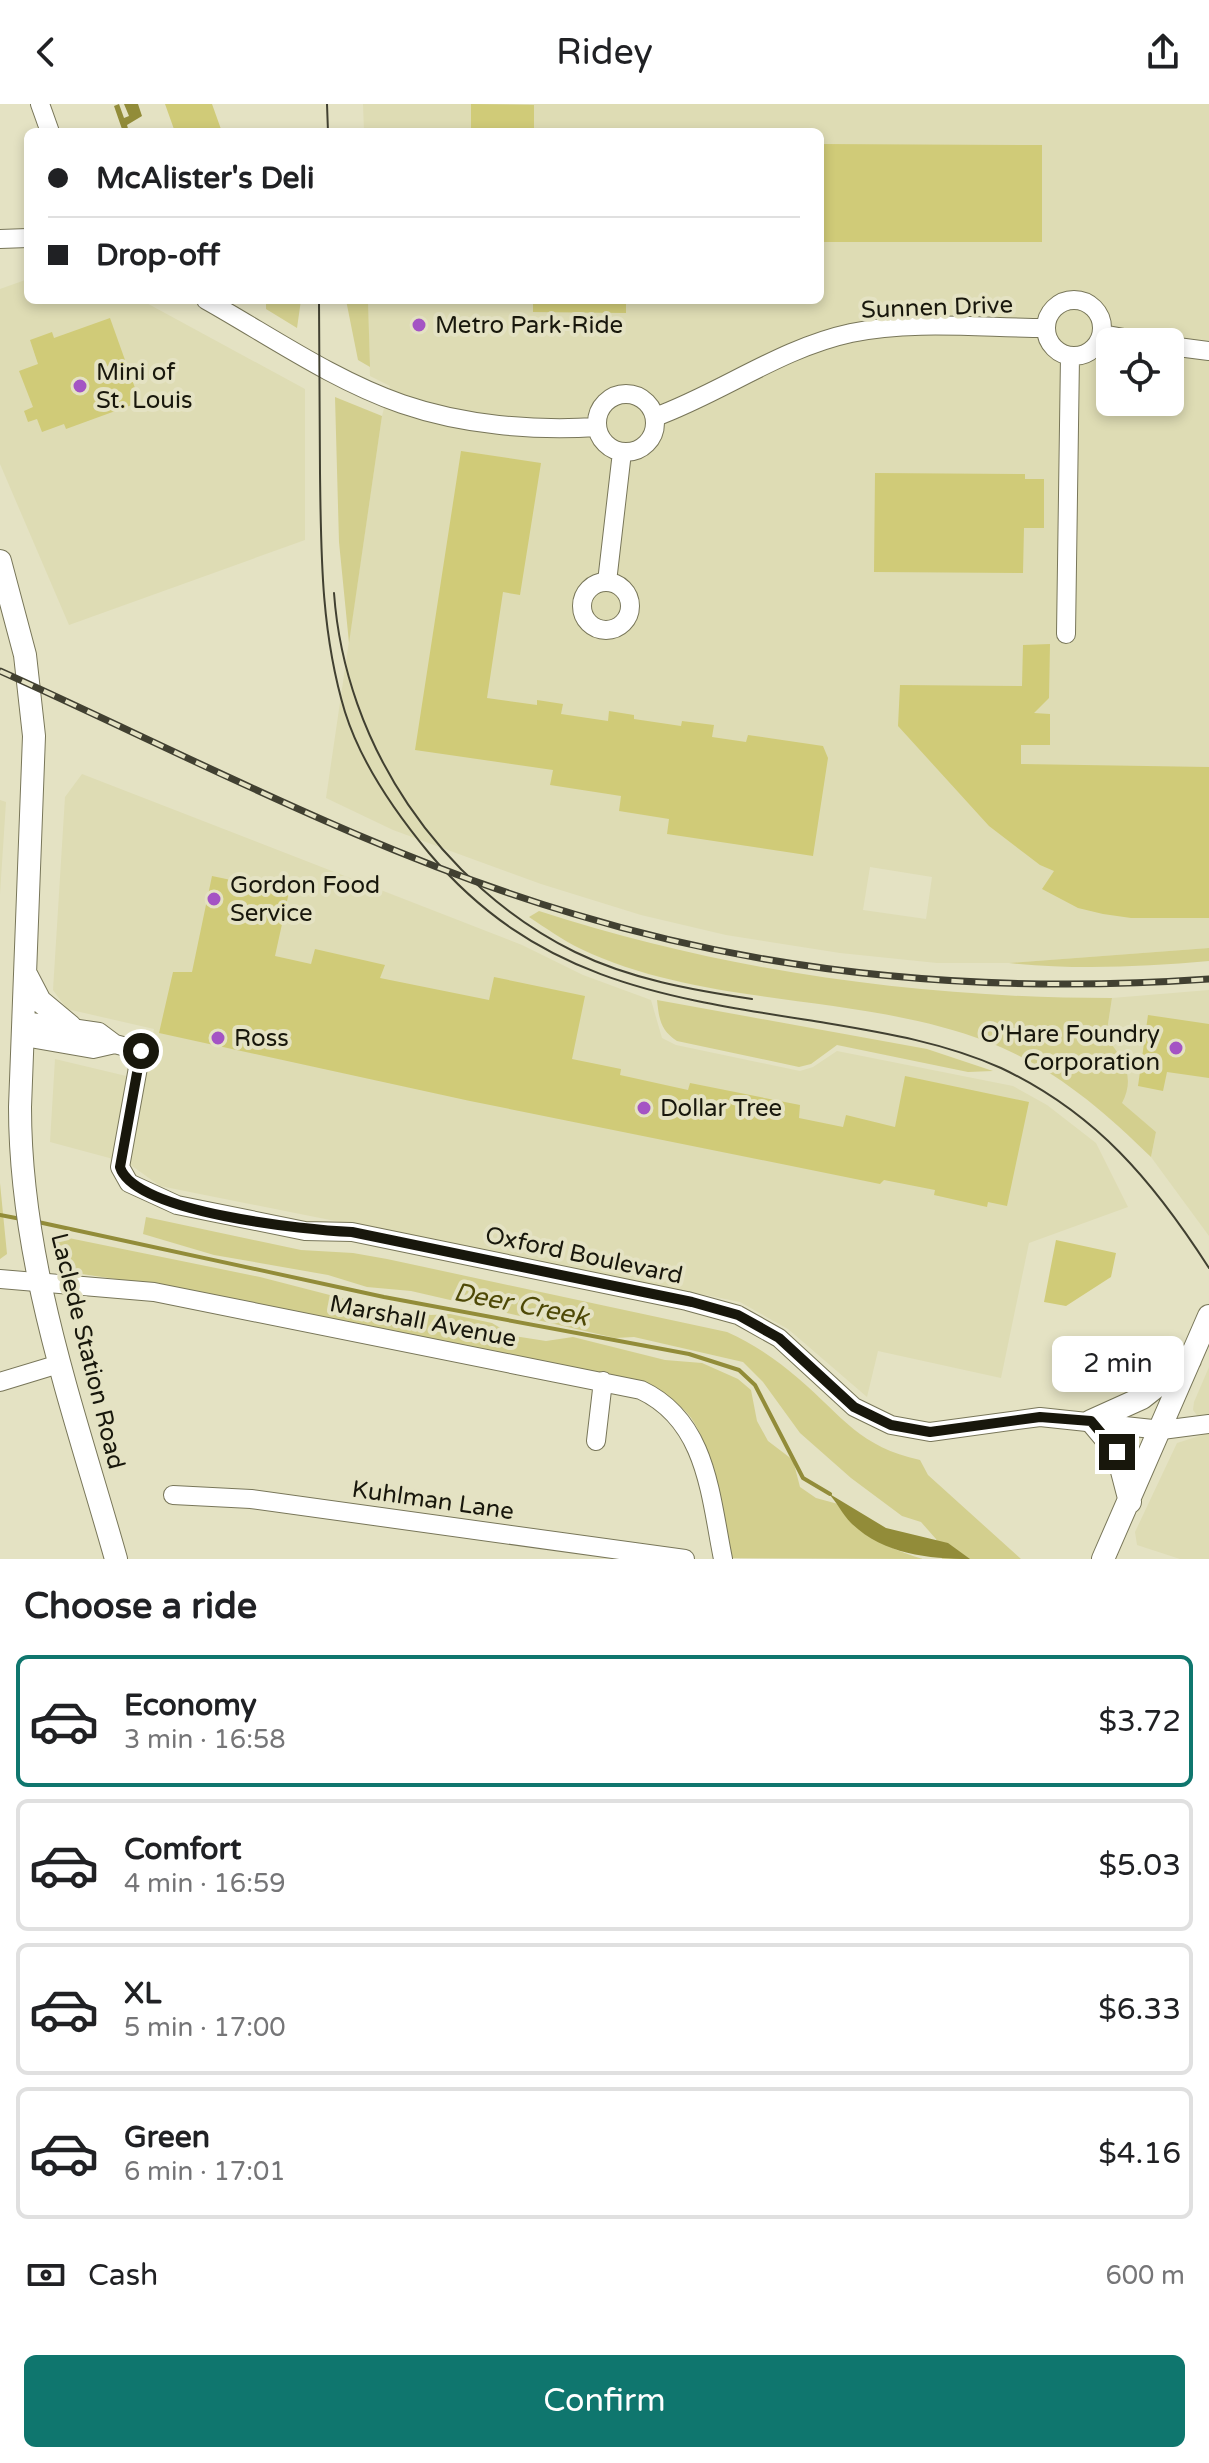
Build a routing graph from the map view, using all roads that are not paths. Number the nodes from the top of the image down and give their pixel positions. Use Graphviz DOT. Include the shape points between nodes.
graph roads {
  1 [pos="40,104"];
  2 [pos="49,128"];
  3 [pos="24,238"];
  4 [pos="0,239"];
  5 [pos="213,304"];
  6 [pos="1046,328"];
  7 [pos="1101,328"];
  8 [pos="1096,342"];
  9 [pos="1184,348"];
  10 [pos="1209,351"];
  11 [pos="1070,356"];
  12 [pos="655,417"];
  13 [pos="597,427"];
  14 [pos="622,452"];
  15 [pos="0,561"];
  16 [pos="607,582"];
  17 [pos="1066,634"];
  18 [pos="25,972"];
  19 [pos="70,1026"];
  20 [pos="24,1029"];
  21 [pos="115,1044"];
  22 [pos="0,1279"];
  23 [pos="38,1282"];
  24 [pos="1209,1316"];
  25 [pos="1192,1358"];
  26 [pos="59,1364"];
  27 [pos="603,1381"];
  28 [pos="0,1382"];
  29 [pos="1091,1421"];
  30 [pos="1209,1424"];
  31 [pos="1162,1430"];
  32 [pos="596,1441"];
  33 [pos="173,1495"];
  34 [pos="1130,1503"];
  35 [pos="116,1559"];
  36 [pos="685,1559"];
  37 [pos="723,1559"];
  38 [pos="1103,1559"];
  1 -- 2 [label="street"];
  3 -- 4 [label="street"];
  5 -- 13 [label="street" via="329,370 403,404 519,427"];
  6 -- 7 [label="street, Sunnen Drive" via="1055,307 1078,300 1099,315"];
  6 -- 11 [label="street, Sunnen Drive" via="1053,347"];
  6 -- 12 [label="street, Sunnen Drive" via="850,333 773,361"];
  8 -- 11 [label="street" via="1088,353"];
  9 -- 10 [label="street"];
  11 -- 17 [label="street"];
  12 -- 13 [label="street" via="643,399 624,394 605,403"];
  12 -- 14 [label="street" via="648,443"];
  13 -- 14 [label="street" via="604,442"];
  14 -- 16 [label="street"];
  15 -- 18 [label="main road, Laclede Station Road" via="19,627 34,736"];
  18 -- 19 [label="main road" via="40,1001"];
  18 -- 20 [label="main road, Laclede Station Road"];
  19 -- 20 [label="street, Oxford Boulevard"];
  19 -- 21 [label="street, Oxford Boulevard" via="99,1032"];
  20 -- 21 [label="street" via="93,1049"];
  20 -- 23 [label="main road, Laclede Station Road" via="20,1144"];
  21 -- 29 [label="street, Oxford Boulevard" via="141,1051 120,1167 129,1183 157,1199 305,1231 388,1239 738,1315 779,1338 854,1407 891,1425 930,1432 1040,1417"];
  22 -- 23 [label="street, Marshall Avenue"];
  23 -- 26 [label="main road, Laclede Station Road"];
  23 -- 27 [label="street, Marshall Avenue" via="154,1292"];
  24 -- 25 [label="main road"];
  25 -- 29 [label="main road" via="1142,1398"];
  25 -- 31 [label="main road"];
  26 -- 28 [label="street"];
  26 -- 35 [label="main road, Laclede Station Road"];
  27 -- 32 [label="street"];
  27 -- 37 [label="street, Marshall Avenue" via="654,1397 688,1429 703,1465"];
  29 -- 31 [label="street, Oxford Boulevard"];
  29 -- 34 [label="main road" via="1117,1452"];
  30 -- 31 [label="street, Oxford Boulevard"];
  31 -- 34 [label="main road"];
  33 -- 36 [label="street, Kuhlman Lane" via="251,1499"];
  34 -- 38 [label="main road"];
}
